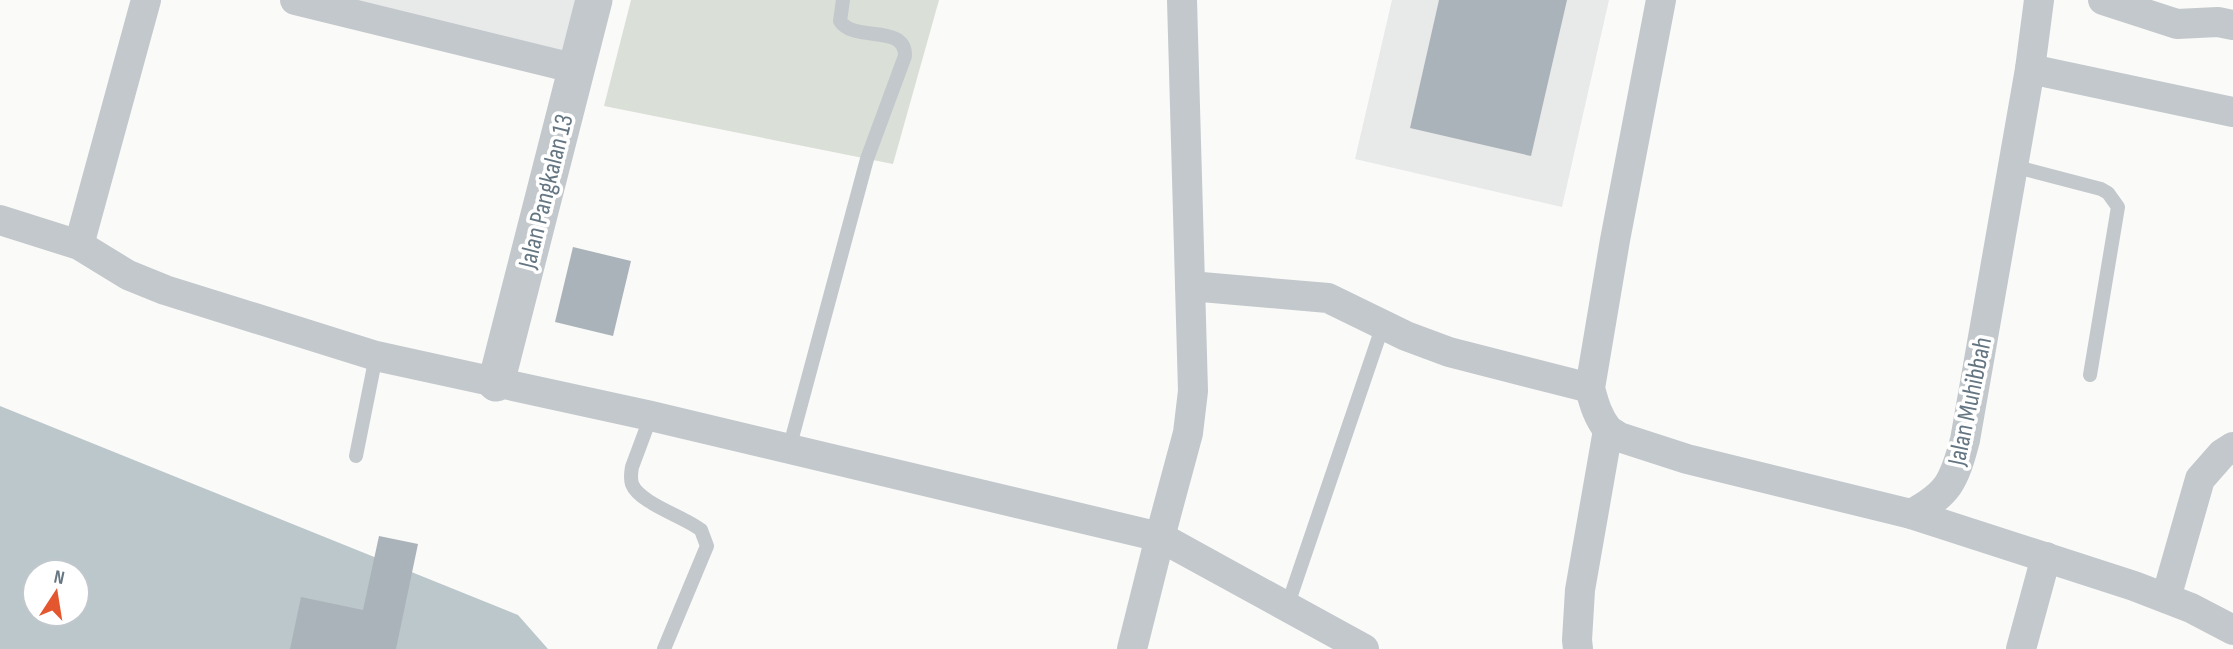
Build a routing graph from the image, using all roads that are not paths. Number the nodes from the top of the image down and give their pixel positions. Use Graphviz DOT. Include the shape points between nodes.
graph roads {
  1 [pos="146,0"];
  2 [pos="295,0"];
  3 [pos="594,0"];
  4 [pos="843,0"];
  5 [pos="1182,0"];
  6 [pos="1661,0"];
  7 [pos="2039,0"];
  8 [pos="2103,0"];
  9 [pos="2233,25"];
  10 [pos="576,69"];
  11 [pos="2030,69"];
  12 [pos="2233,112"];
  13 [pos="2013,166"];
  14 [pos="0,220"];
  15 [pos="79,244"];
  16 [pos="1190,286"];
  17 [pos="1383,325"];
  18 [pos="376,356"];
  19 [pos="2090,375"];
  20 [pos="496,383"];
  21 [pos="1590,388"];
  22 [pos="651,416"];
  23 [pos="1608,430"];
  24 [pos="2233,447"];
  25 [pos="789,449"];
  26 [pos="356,456"];
  27 [pos="1911,514"];
  28 [pos="1160,537"];
  29 [pos="2046,557"];
  30 [pos="2166,598"];
  31 [pos="1287,607"];
  32 [pos="2233,631"];
  33 [pos="664,649"];
  34 [pos="1132,649"];
  35 [pos="1364,649"];
  36 [pos="1578,649"];
  37 [pos="2021,649"];
  1 -- 15 [label="street"];
  2 -- 10 [label="street"];
  3 -- 10 [label="street, Jalan Pangkalan 13"];
  4 -- 25 [label="lane" via="840,21 844,27 894,37 901,41 905,56 867,159"];
  5 -- 16 [label="street"];
  6 -- 21 [label="street"];
  7 -- 11 [label="street, Jalan Muhibbah"];
  8 -- 9 [label="street" via="2177,24"];
  10 -- 20 [label="street, Jalan Pangkalan 13"];
  11 -- 12 [label="street"];
  11 -- 13 [label="street, Jalan Muhibbah"];
  13 -- 19 [label="lane" via="2101,189 2118,207"];
  13 -- 27 [label="street, Jalan Muhibbah" via="1958,467 1946,491"];
  14 -- 15 [label="street"];
  15 -- 18 [label="street" via="128,275 164,290"];
  16 -- 17 [label="street" via="1328,298"];
  16 -- 28 [label="street" via="1193,391 1188,433"];
  17 -- 21 [label="street" via="1450,352"];
  17 -- 31 [label="lane"];
  18 -- 20 [label="street"];
  18 -- 26 [label="lane"];
  20 -- 22 [label="street"];
  21 -- 23 [label="street" via="1597,414"];
  22 -- 25 [label="street"];
  22 -- 33 [label="lane" via="632,467 632,484 643,496 701,530 707,547"];
  23 -- 27 [label="street" via="1687,459"];
  23 -- 36 [label="street" via="1580,590"];
  24 -- 30 [label="street" via="2200,479"];
  25 -- 28 [label="street"];
  27 -- 29 [label="street"];
  28 -- 31 [label="street"];
  28 -- 34 [label="street"];
  29 -- 30 [label="street"];
  29 -- 37 [label="street"];
  30 -- 32 [label="street"];
  31 -- 35 [label="street"];
}
